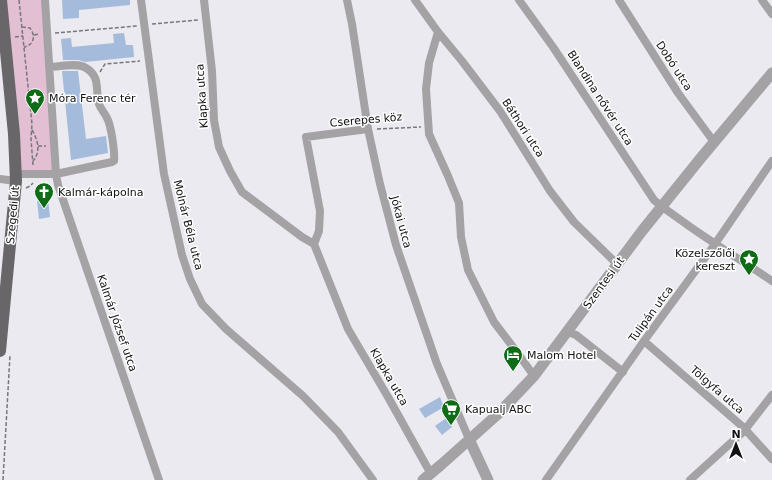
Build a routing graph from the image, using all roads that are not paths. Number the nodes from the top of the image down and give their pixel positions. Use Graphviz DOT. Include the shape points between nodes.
graph roads {
  1 [pos="1,0"];
  2 [pos="45,0"];
  3 [pos="141,0"];
  4 [pos="204,0"];
  5 [pos="347,0"];
  6 [pos="415,0"];
  7 [pos="519,0"];
  8 [pos="619,0"];
  9 [pos="762,0"];
  10 [pos="772,14"];
  11 [pos="438,32"];
  12 [pos="49,67"];
  13 [pos="772,73"];
  14 [pos="368,129"];
  15 [pos="714,142"];
  16 [pos="772,161"];
  17 [pos="56,174"];
  18 [pos="16,177"];
  19 [pos="0,179"];
  20 [pos="662,207"];
  21 [pos="314,244"];
  22 [pos="715,244"];
  23 [pos="617,264"];
  24 [pos="772,281"];
  25 [pos="568,332"];
  26 [pos="644,341"];
  27 [pos="0,351"];
  28 [pos="623,372"];
  29 [pos="534,376"];
  30 [pos="772,395"];
  31 [pos="746,430"];
  32 [pos="469,440"];
  33 [pos="772,459"];
  34 [pos="427,477"];
  35 [pos="159,480"];
  36 [pos="373,480"];
  37 [pos="488,480"];
  38 [pos="546,480"];
  39 [pos="690,480"];
  1 -- 18 [label="main road"];
  2 -- 12 [label="street"];
  3 -- 36 [label="street, Molnár Béla utca" via="164,174 182,255 202,304 303,396 338,432"];
  4 -- 21 [label="street, Klapka utca" via="212,71 214,120 219,147 242,192"];
  5 -- 14 [label="street, Jókai utca"];
  6 -- 11 [label="street, Báthori utca"];
  7 -- 20 [label="street, Blandina nővér utca" via="654,200"];
  8 -- 15 [label="street, Dobó utca" via="678,93"];
  9 -- 10 [label="street"];
  11 -- 23 [label="street, Báthori utca" via="500,111 550,191 574,222"];
  11 -- 29 [label="street" via="429,63 426,89 429,134 458,203 461,237 468,270 494,322"];
  12 -- 17 [label="street"];
  12 -- 17 [label="street" via="78,65 92,73 96,79 101,109 110,124 114,161"];
  13 -- 15 [label="street, Szentesi út"];
  14 -- 21 [label="street, Cserepes köz" via="306,137 320,211 319,231"];
  14 -- 32 [label="street, Jókai utca" via="396,245 437,364"];
  15 -- 20 [label="street, Szentesi út"];
  16 -- 22 [label="street, Tulipán utca"];
  17 -- 18 [label="street"];
  17 -- 35 [label="street, Kalmár József utca"];
  18 -- 19 [label="street"];
  18 -- 27 [label="main road, Szegedi út"];
  20 -- 22 [label="street, Blandina nővér utca"];
  20 -- 23 [label="street, Szentesi út"];
  21 -- 34 [label="street, Klapka utca" via="348,329 388,397"];
  22 -- 24 [label="street, Blandina nővér utca"];
  22 -- 26 [label="street, Tulipán utca"];
  23 -- 25 [label="street, Szentesi út"];
  25 -- 28 [label="street" via="576,335"];
  25 -- 29 [label="street, Szentesi út"];
  26 -- 28 [label="street, Tulipán utca"];
  26 -- 31 [label="street, Tölgyfa utca"];
  28 -- 38 [label="street, Tulipán utca"];
  29 -- 32 [label="street, Szentesi út"];
  30 -- 31 [label="street"];
  31 -- 33 [label="street, Tölgyfa utca"];
  31 -- 39 [label="street"];
  32 -- 34 [label="street, Szentesi út"];
  32 -- 37 [label="street"];
}
